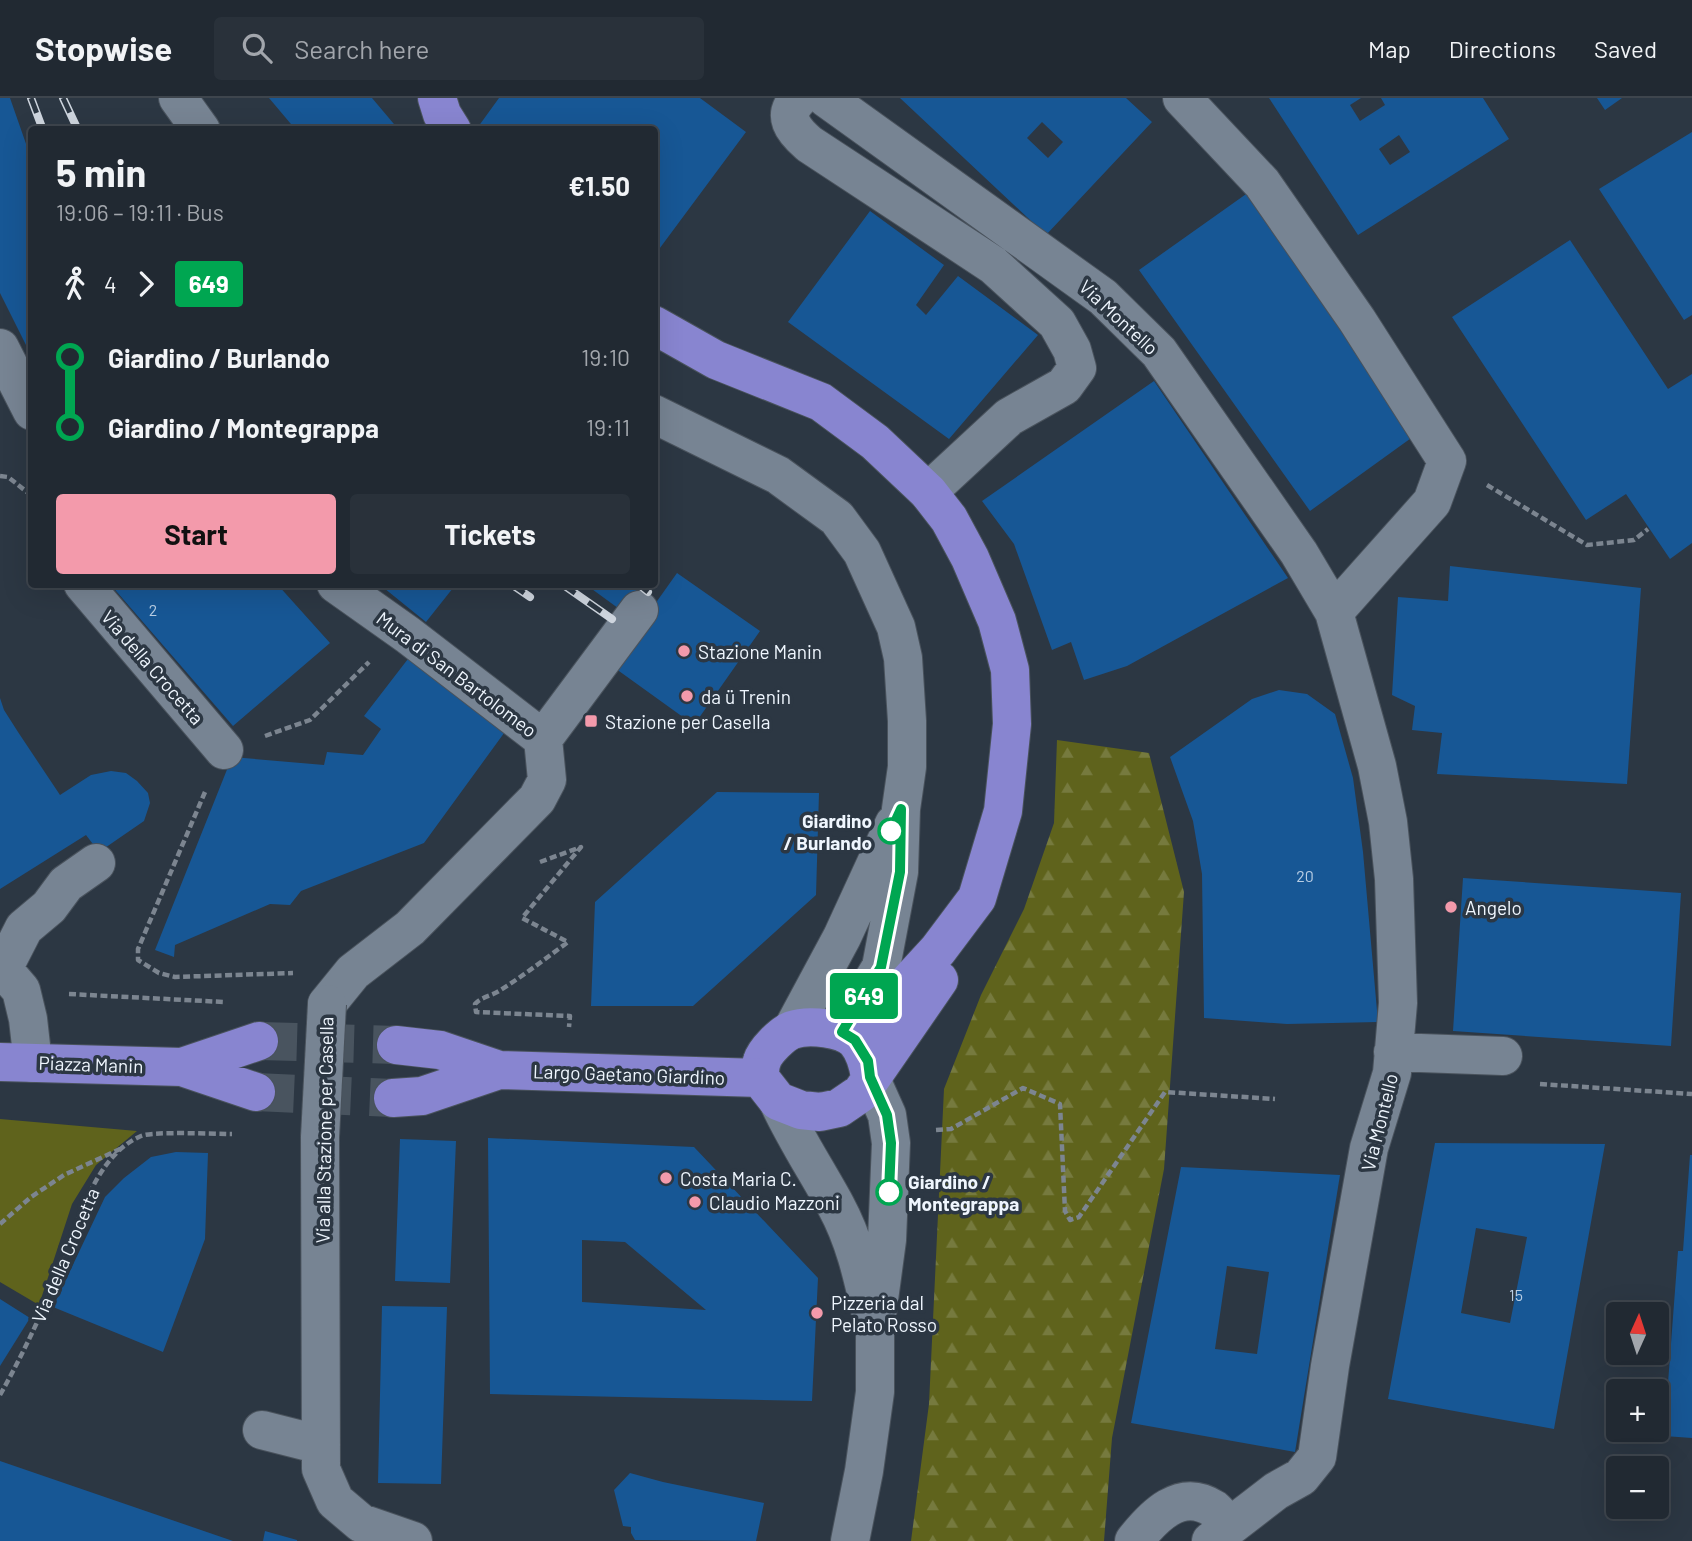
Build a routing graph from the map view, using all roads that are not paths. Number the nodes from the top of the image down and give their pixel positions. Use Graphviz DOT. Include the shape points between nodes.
graph roads {
  1 [pos="178,98"];
  2 [pos="437,98"];
  3 [pos="1182,98"];
  4 [pos="802,99"];
  5 [pos="198,126"];
  6 [pos="450,126"];
  7 [pos="658,327"];
  8 [pos="0,348"];
  9 [pos="28,403"];
  10 [pos="658,416"];
  11 [pos="928,492"];
  12 [pos="86,588"];
  13 [pos="342,588"];
  14 [pos="639,610"];
  15 [pos="1334,612"];
  16 [pos="543,739"];
  17 [pos="224,750"];
  18 [pos="901,809"];
  19 [pos="96,863"];
  20 [pos="976,898"];
  21 [pos="1,969"];
  22 [pos="792,1030"];
  23 [pos="848,1036"];
  24 [pos="259,1041"];
  25 [pos="396,1045"];
  26 [pos="1393,1052"];
  27 [pos="1503,1056"];
  28 [pos="16,1063"];
  29 [pos="182,1067"];
  30 [pos="499,1070"];
  31 [pos="870,1077"];
  32 [pos="769,1089"];
  33 [pos="256,1092"];
  34 [pos="393,1098"];
  35 [pos="875,1329"];
  36 [pos="262,1430"];
  37 [pos="321,1445"];
  38 [pos="1220,1534"];
  39 [pos="413,1541"];
  40 [pos="850,1541"];
  41 [pos="1134,1541"];
  1 -- 5 [label="street"];
  2 -- 6 [label="main road"];
  3 -- 15 [label="street" via="1262,183 1447,461 1432,502"];
  4 -- 11 [label="street, Via Montello" via="789,116 793,131 993,265 1057,323 1072,350 1077,368 1064,386 1009,417"];
  4 -- 15 [label="street, Via Montello" via="1103,296 1159,352 1299,553"];
  7 -- 11 [label="main road" via="716,360 821,402 875,442"];
  8 -- 9 [label="street"];
  10 -- 18 [label="street" via="778,475 837,518 862,552 896,626 903,658 907,767"];
  11 -- 20 [label="main road" via="970,558 997,621 1010,670 1012,723 1003,811"];
  12 -- 17 [label="street, Via della Crocetta"];
  13 -- 16 [label="street, Mura di San Bartolomeo"];
  14 -- 16 [label="street"];
  15 -- 26 [label="street, Via Montello" via="1388,822 1398,1003"];
  16 -- 37 [label="street, Via alla Stazione per Casella, bridge" via="547,780 537,799 410,928 352,972 327,1004 320,1137"];
  18 -- 22 [label="street" via="842,937"];
  18 -- 23 [label="street" via="900,872 881,967"];
  19 -- 21 [label="street" via="66,884 50,907 24,928"];
  20 -- 23 [label="main road" via="938,950"];
  20 -- 31 [label="main road, Largo Gaetano Giardino" via="937,984"];
  21 -- 28 [label="street" via="21,990 28,1019"];
  22 -- 23 [label="main road" via="817,1027"];
  22 -- 32 [label="main road" via="762,1060"];
  23 -- 31 [label="main road" via="868,1061"];
  24 -- 29 [label="main road, Piazza Manin"];
  25 -- 30 [label="main road, Largo Gaetano Giardino" via="440,1050"];
  26 -- 27 [label="street"];
  26 -- 38 [label="street, Via Montello" via="1392,1073 1369,1148 1317,1457 1301,1477"];
  28 -- 29 [label="main road, Piazza Manin"];
  29 -- 33 [label="main road, Piazza Manin"];
  30 -- 32 [label="main road, Largo Gaetano Giardino"];
  30 -- 34 [label="main road, Largo Gaetano Giardino" via="422,1096"];
  31 -- 32 [label="main road, Largo Gaetano Giardino" via="861,1093 839,1108 820,1112 801,1110"];
  31 -- 35 [label="street" via="887,1115 891,1143 887,1240"];
  32 -- 35 [label="street" via="856,1250"];
  35 -- 40 [label="street" via="875,1392"];
  36 -- 37 [label="street"];
  37 -- 39 [label="street, Via alla Stazione per Casella" via="321,1469 335,1501 361,1523"];
  38 -- 41 [label="street" via="1213,1509 1193,1502 1167,1506"];
}
